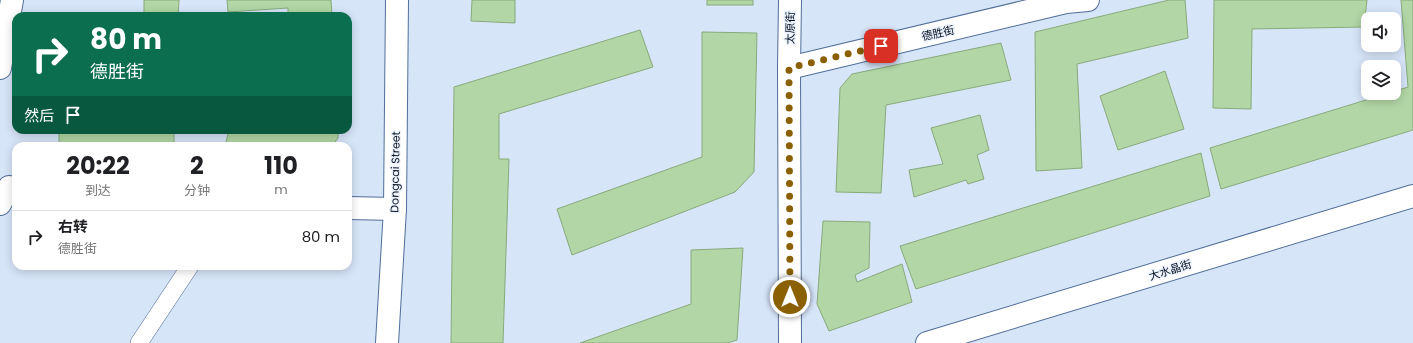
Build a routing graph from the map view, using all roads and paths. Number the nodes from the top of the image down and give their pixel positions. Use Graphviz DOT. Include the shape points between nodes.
graph roads {
  1 [pos="12,0"];
  2 [pos="397,0"];
  3 [pos="790,0"];
  4 [pos="1088,0"];
  5 [pos="1066,1"];
  6 [pos="0,68"];
  7 [pos="789,68"];
  8 [pos="1413,196"];
  9 [pos="352,208"];
  10 [pos="395,209"];
  11 [pos="187,270"];
  12 [pos="139,343"];
  13 [pos="387,343"];
  14 [pos="790,343"];
  15 [pos="928,343"];
  1 -- 6 [label="street"];
  2 -- 10 [label="street, Dongcai Street"];
  3 -- 7 [label="street, 太原街"];
  4 -- 5 [label="street, 德胜街"];
  5 -- 7 [label="street, 德胜街"];
  7 -- 14 [label="street, 太原街"];
  8 -- 15 [label="street, 大水晶街"];
  9 -- 10 [label="street"];
  10 -- 13 [label="street, Dongcai Street"];
  11 -- 12 [label="street"];
}
